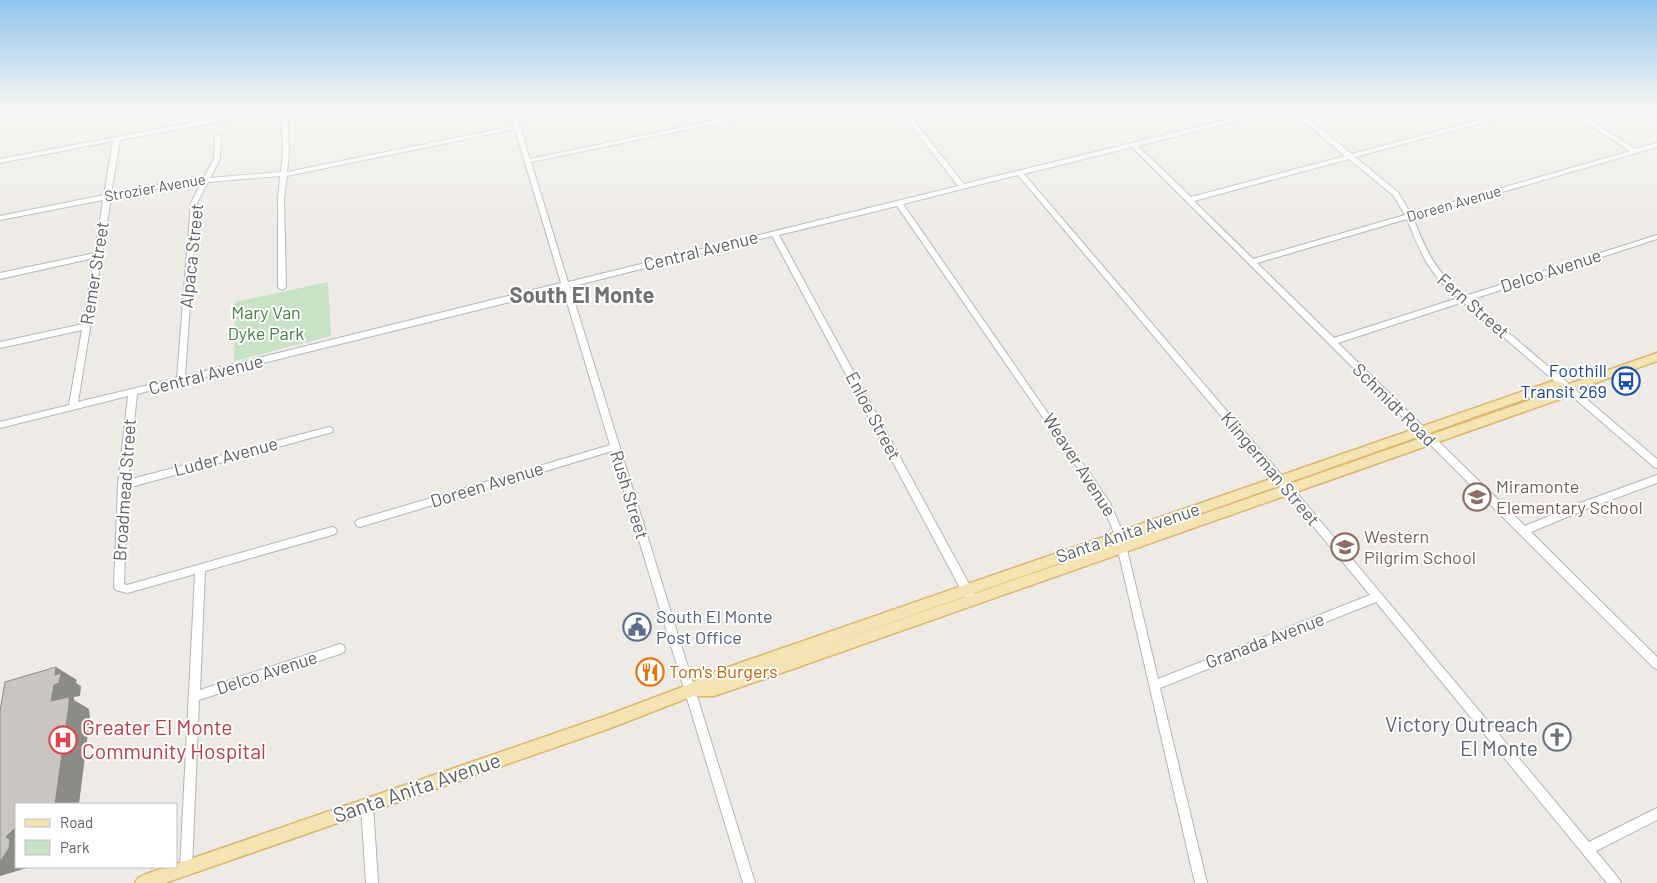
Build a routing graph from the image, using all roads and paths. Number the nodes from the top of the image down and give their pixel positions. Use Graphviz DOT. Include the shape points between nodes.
graph roads {
  1 [pos="65,148"];
  2 [pos="115,148"];
  3 [pos="217,148"];
  4 [pos="286,148"];
  5 [pos="411,148"];
  6 [pos="524,148"];
  7 [pos="589,148"];
  8 [pos="932,148"];
  9 [pos="1116,148"];
  10 [pos="1137,148"];
  11 [pos="1342,148"];
  12 [pos="1381,148"];
  13 [pos="1631,148"];
  14 [pos="1645,148"];
  15 [pos="1635,151"];
  16 [pos="1352,156"];
  17 [pos="0,161"];
  18 [pos="528,161"];
  19 [pos="1018,172"];
  20 [pos="283,174"];
  21 [pos="206,179"];
  22 [pos="962,186"];
  23 [pos="107,196"];
  24 [pos="1189,200"];
  25 [pos="898,202"];
  26 [pos="1409,217"];
  27 [pos="0,218"];
  28 [pos="774,233"];
  29 [pos="1657,237"];
  30 [pos="97,255"];
  31 [pos="1251,262"];
  32 [pos="0,276"];
  33 [pos="565,284"];
  34 [pos="282,287"];
  35 [pos="1464,299"];
  36 [pos="86,326"];
  37 [pos="1331,342"];
  38 [pos="0,345"];
  39 [pos="1657,357"];
  40 [pos="181,381"];
  41 [pos="1569,388"];
  42 [pos="134,393"];
  43 [pos="73,408"];
  44 [pos="0,425"];
  45 [pos="329,430"];
  46 [pos="1425,435"];
  47 [pos="614,447"];
  48 [pos="1657,464"];
  49 [pos="1657,479"];
  50 [pos="1284,484"];
  51 [pos="123,485"];
  52 [pos="360,522"];
  53 [pos="332,531"];
  54 [pos="1524,531"];
  55 [pos="1121,542"];
  56 [pos="200,568"];
  57 [pos="969,594"];
  58 [pos="1377,597"];
  59 [pos="340,649"];
  60 [pos="1657,664"];
  61 [pos="1154,685"];
  62 [pos="689,691"];
  63 [pos="194,697"];
  64 [pos="367,804"];
  65 [pos="1657,814"];
  66 [pos="1587,849"];
  67 [pos="186,868"];
  68 [pos="143,883"];
  69 [pos="372,883"];
  70 [pos="749,883"];
  71 [pos="1201,883"];
  72 [pos="1615,883"];
  1 -- 17 [label="street"];
  2 -- 23 [label="street, Remer Street"];
  3 -- 21 [label="street, Alpaca Street" via="217,159"];
  4 -- 20 [label="street"];
  5 -- 20 [label="street, Strozier Avenue"];
  6 -- 18 [label="street, Rush Street"];
  7 -- 18 [label="street"];
  8 -- 22 [label="street"];
  9 -- 19 [label="street, Central Avenue"];
  10 -- 24 [label="street, Schmidt Road"];
  11 -- 16 [label="street, Fern Street"];
  12 -- 16 [label="street"];
  13 -- 15 [label="street"];
  14 -- 15 [label="street, Doreen Avenue"];
  15 -- 26 [label="street, Doreen Avenue"];
  16 -- 24 [label="street"];
  16 -- 26 [label="street, Fern Street" via="1396,194"];
  18 -- 33 [label="street, Rush Street"];
  19 -- 22 [label="street, Central Avenue"];
  19 -- 50 [label="street, Klingerman Street"];
  20 -- 21 [label="street, Strozier Avenue"];
  20 -- 34 [label="street"];
  21 -- 23 [label="street, Strozier Avenue"];
  21 -- 40 [label="street, Alpaca Street" via="194,203"];
  22 -- 25 [label="street, Central Avenue"];
  23 -- 27 [label="street, Strozier Avenue"];
  23 -- 30 [label="street, Remer Street"];
  24 -- 31 [label="street, Schmidt Road"];
  25 -- 28 [label="street, Central Avenue"];
  25 -- 55 [label="street, Weaver Avenue" via="1089,477 1113,516"];
  26 -- 31 [label="street, Doreen Avenue"];
  26 -- 35 [label="street, Fern Street" via="1426,260"];
  28 -- 33 [label="street, Central Avenue"];
  28 -- 57 [label="street, Enloe Street"];
  29 -- 35 [label="street, Delco Avenue"];
  30 -- 32 [label="street"];
  30 -- 36 [label="street, Remer Street"];
  31 -- 37 [label="street, Schmidt Road"];
  33 -- 40 [label="street, Central Avenue"];
  33 -- 47 [label="street, Rush Street"];
  35 -- 37 [label="street, Delco Avenue"];
  35 -- 41 [label="street, Fern Street"];
  36 -- 38 [label="street"];
  36 -- 43 [label="street, Remer Street"];
  37 -- 46 [label="street, Schmidt Road"];
  39 -- 41 [label="main road, Santa Anita Avenue"];
  40 -- 42 [label="street, Central Avenue"];
  41 -- 46 [label="main road, Santa Anita Avenue" via="1554,385"];
  41 -- 48 [label="street, Fern Street"];
  42 -- 43 [label="street, Central Avenue"];
  42 -- 51 [label="street, Broadmead Street"];
  43 -- 44 [label="street, Central Avenue"];
  45 -- 51 [label="street, Luder Avenue"];
  46 -- 50 [label="main road, Santa Anita Avenue"];
  46 -- 54 [label="street, Schmidt Road"];
  47 -- 52 [label="street, Doreen Avenue"];
  47 -- 62 [label="street, Rush Street"];
  49 -- 54 [label="street"];
  50 -- 55 [label="main road, Santa Anita Avenue"];
  50 -- 58 [label="street, Klingerman Street"];
  51 -- 56 [label="street, Broadmead Street" via="118,587 127,589"];
  53 -- 56 [label="street"];
  54 -- 60 [label="street, Schmidt Road"];
  55 -- 57 [label="main road, Santa Anita Avenue"];
  55 -- 61 [label="street, Weaver Avenue"];
  56 -- 63 [label="street"];
  57 -- 62 [label="main road, Santa Anita Avenue" via="714,678"];
  58 -- 61 [label="street, Granada Avenue"];
  58 -- 66 [label="street, Klingerman Street"];
  59 -- 63 [label="street, Delco Avenue"];
  61 -- 71 [label="street, Weaver Avenue"];
  62 -- 64 [label="main road, Santa Anita Avenue"];
  62 -- 70 [label="street, Rush Street"];
  63 -- 67 [label="street"];
  64 -- 67 [label="main road, Santa Anita Avenue"];
  64 -- 69 [label="street"];
  65 -- 66 [label="street"];
  66 -- 72 [label="street, Klingerman Street"];
  67 -- 68 [label="main road, Santa Anita Avenue"];
}
